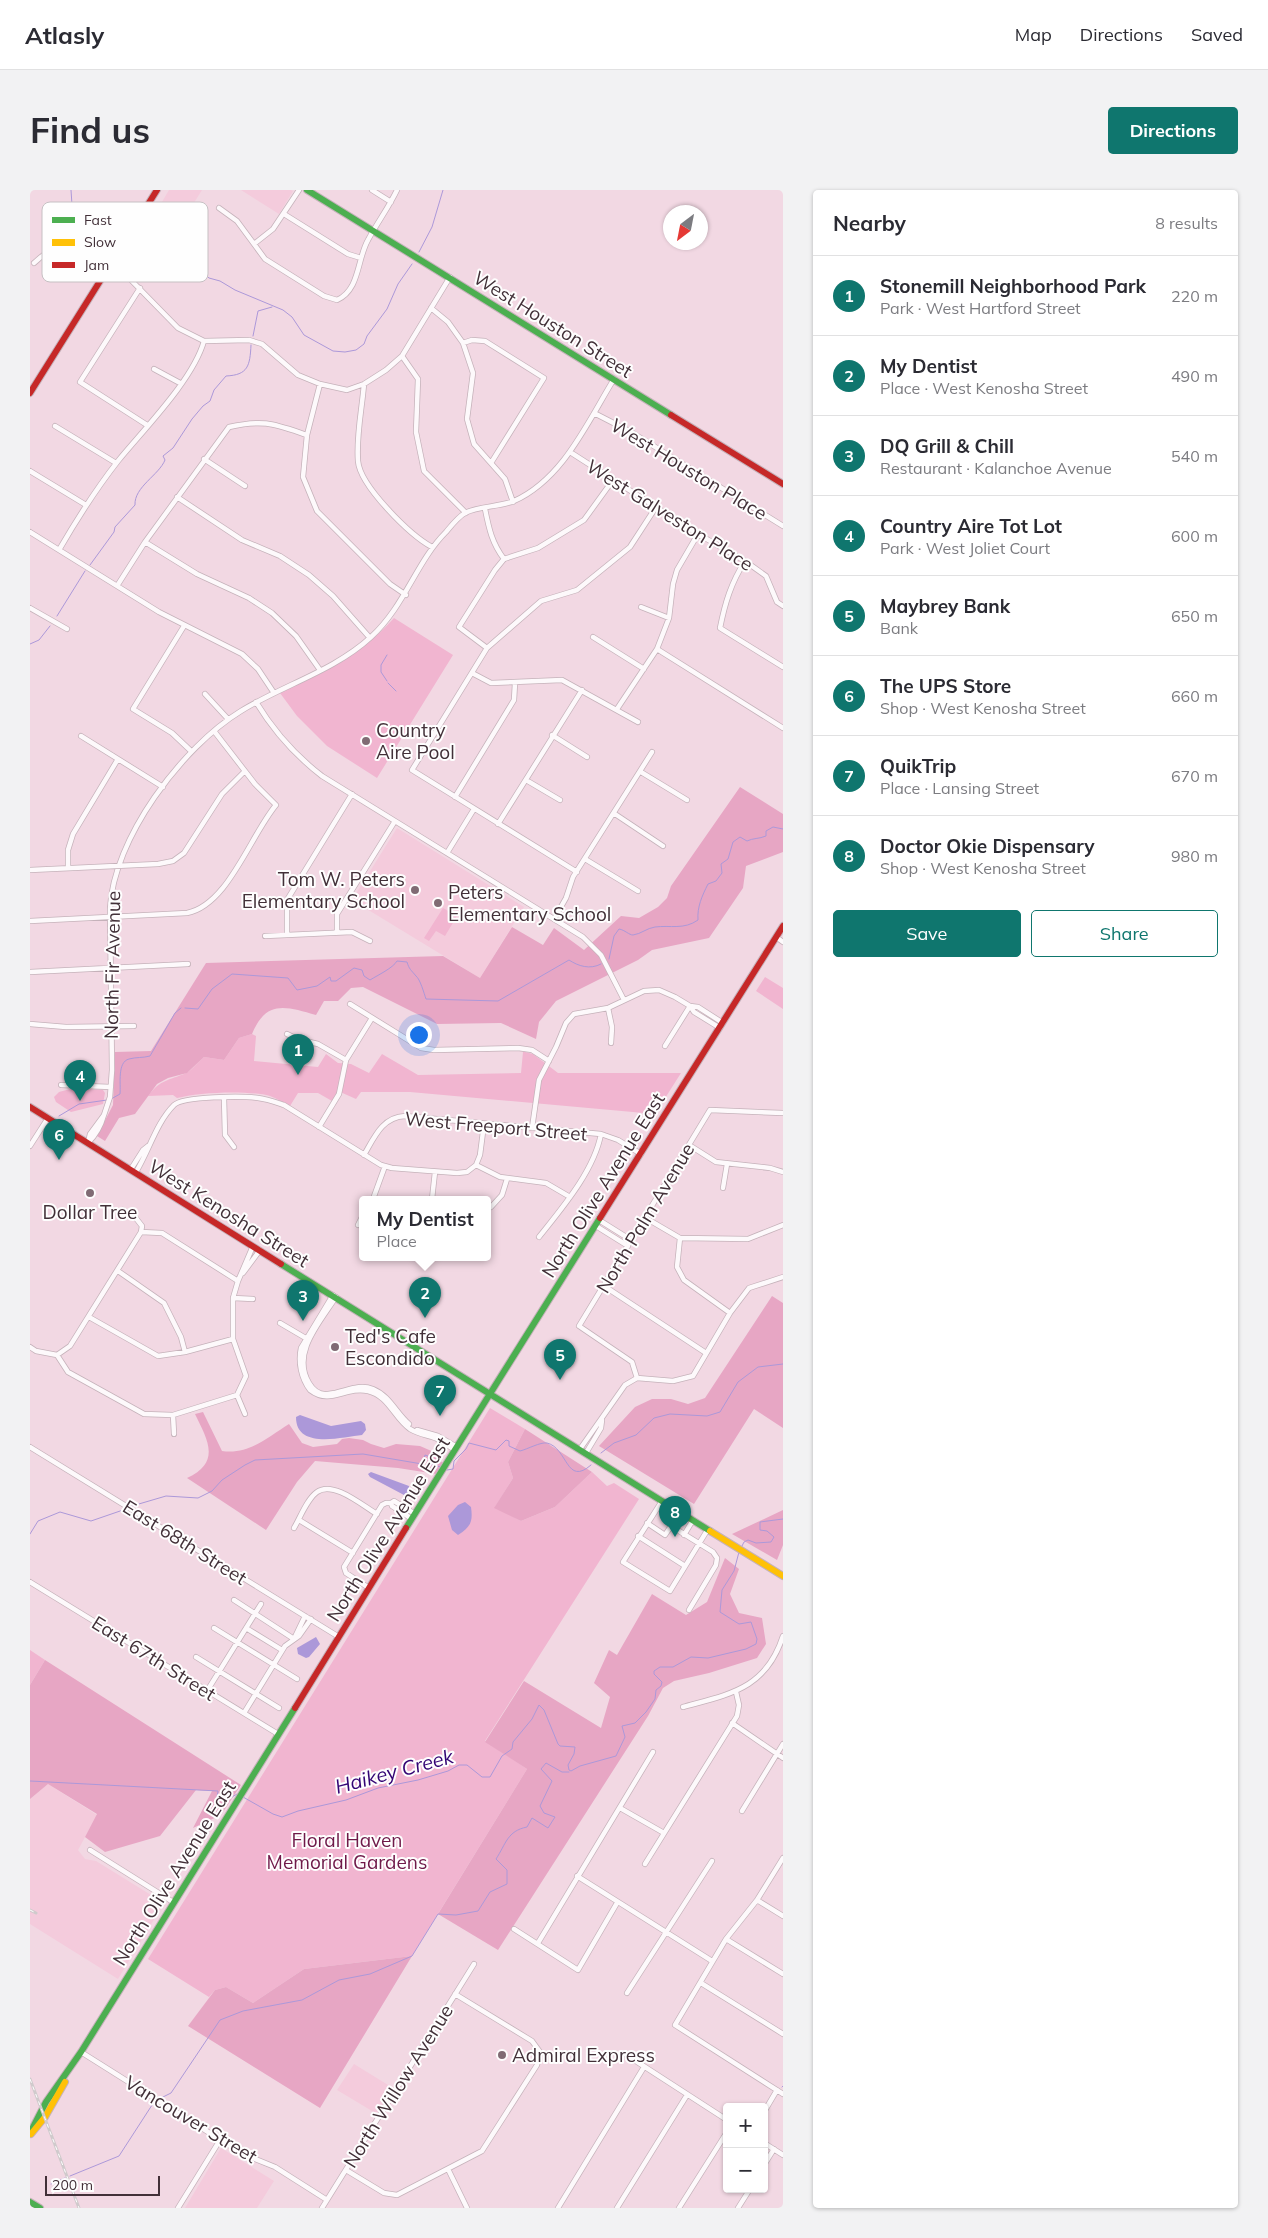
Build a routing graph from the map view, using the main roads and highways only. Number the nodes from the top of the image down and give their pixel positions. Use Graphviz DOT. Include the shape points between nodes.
graph roads {
  1 [pos="157,190"];
  2 [pos="307,190"];
  3 [pos="150,202"];
  4 [pos="100,282"];
  5 [pos="30,393"];
  6 [pos="783,484"];
  7 [pos="783,926"];
  8 [pos="779,935"];
  9 [pos="30,1107"];
  10 [pos="490,1393"];
  11 [pos="783,1576"];
  12 [pos="30,2134"];
  13 [pos="30,2202"];
  14 [pos="40,2208"];
  1 -- 3 [label="main road"];
  2 -- 6 [label="main road, West Houston Street"];
  4 -- 5 [label="main road"];
  7 -- 8 [label="main road, North Olive Avenue East"];
  8 -- 10 [label="main road, North Olive Avenue East"];
  9 -- 10 [label="main road, West Kenosha Street"];
  10 -- 11 [label="main road, West Kenosha Street"];
  10 -- 12 [label="main road, North Olive Avenue East" via="81,2052 46,2102"];
  13 -- 14 [label="main road"];
}
